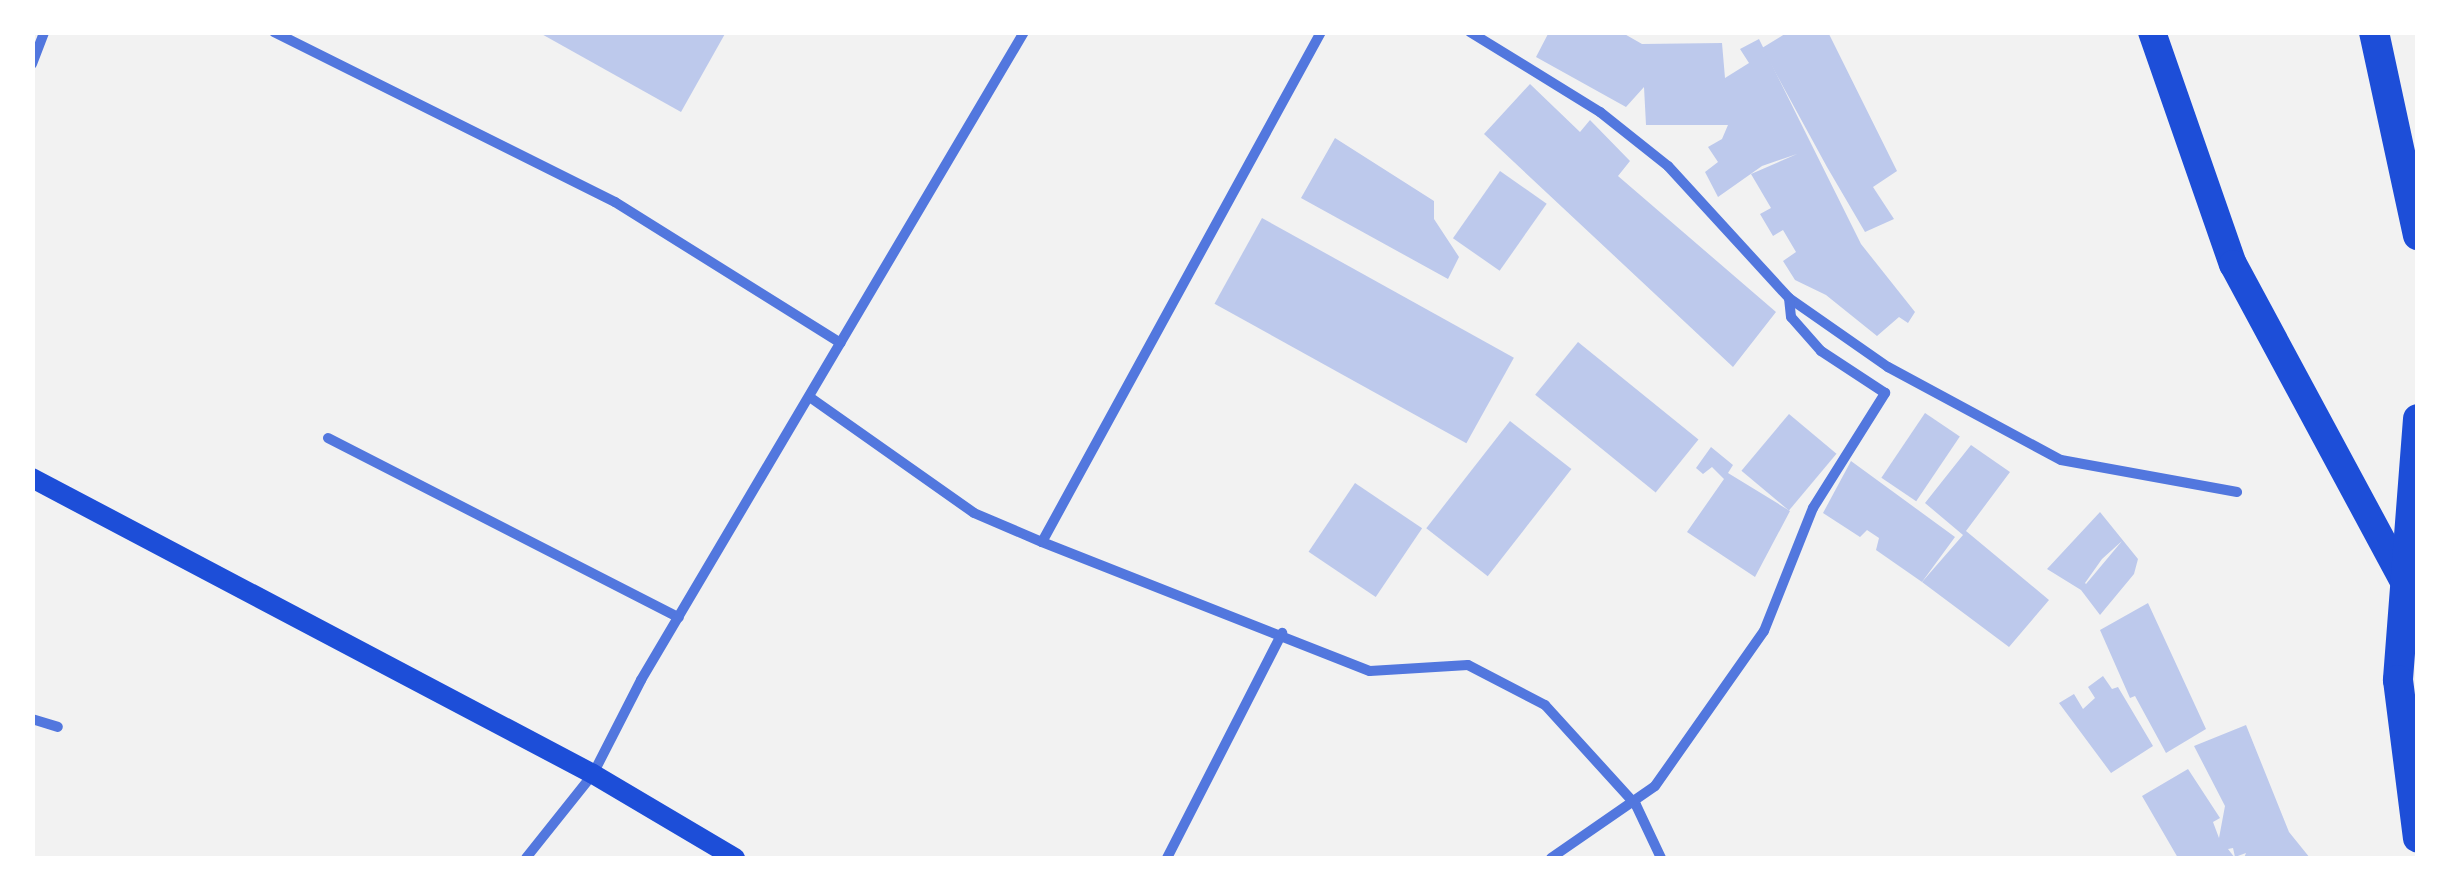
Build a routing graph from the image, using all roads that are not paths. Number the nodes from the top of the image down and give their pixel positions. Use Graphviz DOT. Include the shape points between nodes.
graph roads {
  1 [pos="44,32"];
  2 [pos="274,32"];
  3 [pos="1024,32"];
  4 [pos="1320,32"];
  5 [pos="1470,32"];
  6 [pos="2152,32"];
  7 [pos="2374,32"];
  8 [pos="32,64"];
  9 [pos="2418,235"];
  10 [pos="1789,298"];
  11 [pos="841,344"];
  12 [pos="811,398"];
  13 [pos="2418,419"];
  14 [pos="328,438"];
  15 [pos="32,478"];
  16 [pos="2237,492"];
  17 [pos="1042,542"];
  18 [pos="2418,613"];
  19 [pos="679,618"];
  20 [pos="1282,633"];
  21 [pos="32,718"];
  22 [pos="58,727"];
  23 [pos="593,774"];
  24 [pos="1636,805"];
  25 [pos="2418,838"];
  26 [pos="526,858"];
  27 [pos="736,858"];
  28 [pos="1167,858"];
  29 [pos="1552,858"];
  30 [pos="1661,858"];
  1 -- 8 [label="street"];
  2 -- 11 [label="street" via="615,202"];
  3 -- 11 [label="street"];
  4 -- 17 [label="street"];
  5 -- 10 [label="street" via="1600,112 1668,166"];
  6 -- 18 [label="highway" via="2234,264"];
  7 -- 9 [label="highway"];
  10 -- 16 [label="street" via="1888,367 2062,460"];
  10 -- 24 [label="street" via="1791,317 1821,351 1885,393 1812,508 1764,631"];
  11 -- 12 [label="street"];
  12 -- 17 [label="street" via="974,513"];
  12 -- 19 [label="street"];
  13 -- 25 [label="highway" via="2398,680"];
  14 -- 19 [label="street"];
  15 -- 23 [label="main road"];
  17 -- 20 [label="street"];
  19 -- 23 [label="street"];
  20 -- 24 [label="street" via="1370,672 1468,665 1545,705"];
  20 -- 28 [label="street"];
  21 -- 22 [label="street"];
  23 -- 26 [label="street"];
  23 -- 27 [label="main road"];
  24 -- 29 [label="street"];
  24 -- 30 [label="street"];
}
